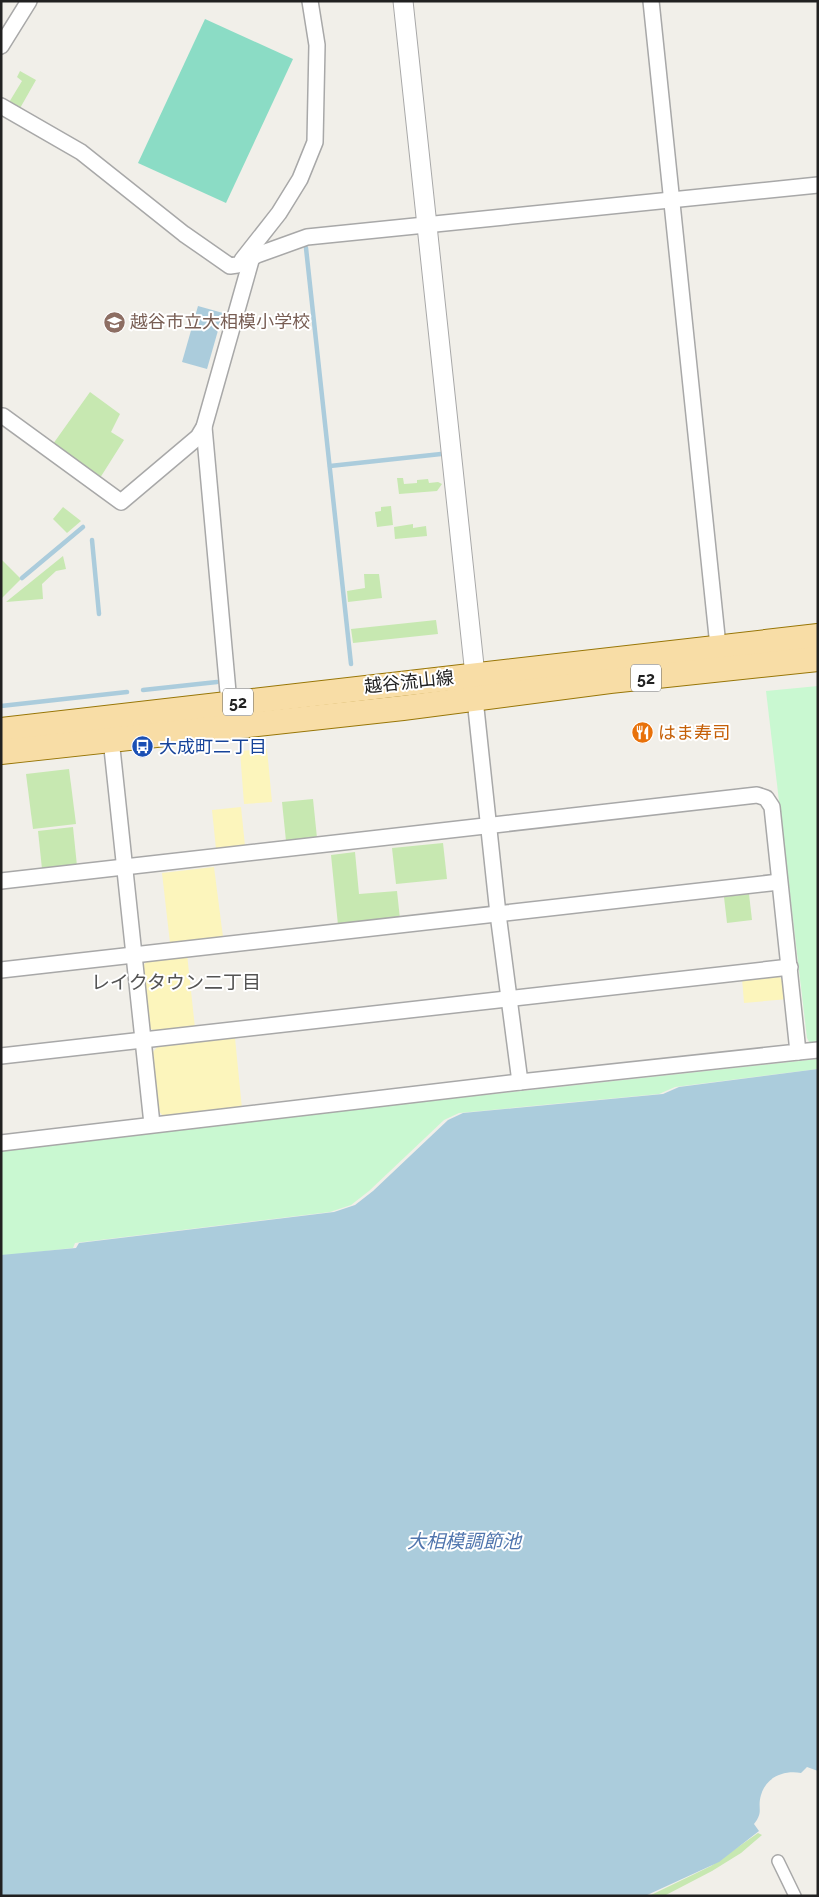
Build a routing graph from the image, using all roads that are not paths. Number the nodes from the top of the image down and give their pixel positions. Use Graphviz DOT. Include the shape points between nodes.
graph roads {
  1 [pos="29,1"];
  2 [pos="310,1"];
  3 [pos="404,1"];
  4 [pos="651,1"];
  5 [pos="1,46"];
  6 [pos="1,106"];
  7 [pos="818,185"];
  8 [pos="671,200"];
  9 [pos="426,225"];
  10 [pos="252,257"];
  11 [pos="237,266"];
  12 [pos="1,416"];
  13 [pos="204,427"];
  14 [pos="818,636"];
  15 [pos="718,646"];
  16 [pos="818,659"];
  17 [pos="475,675"];
  18 [pos="475,699"];
  19 [pos="229,703"];
  20 [pos="1,730"];
  21 [pos="111,739"];
  22 [pos="1,752"];
  23 [pos="489,826"];
  24 [pos="124,867"];
  25 [pos="1,881"];
  26 [pos="779,882"];
  27 [pos="498,914"];
  28 [pos="134,956"];
  29 [pos="790,967"];
  30 [pos="1,970"];
  31 [pos="508,998"];
  32 [pos="144,1040"];
  33 [pos="818,1050"];
  34 [pos="798,1052"];
  35 [pos="1,1056"];
  36 [pos="520,1082"];
  37 [pos="152,1124"];
  38 [pos="1,1143"];
  39 [pos="778,1861"];
  40 [pos="795,1896"];
  1 -- 5 [label="street"];
  2 -- 11 [label="street" via="317,45 315,142 300,179"];
  3 -- 9 [label="street"];
  4 -- 8 [label="street"];
  6 -- 11 [label="street" via="81,152 210,254 230,266"];
  7 -- 8 [label="street"];
  8 -- 9 [label="street"];
  8 -- 15 [label="street"];
  9 -- 10 [label="street" via="307,236"];
  9 -- 17 [label="street"];
  10 -- 11 [label="street"];
  10 -- 13 [label="street"];
  12 -- 13 [label="street" via="121,502 198,437"];
  13 -- 19 [label="street"];
  14 -- 15 [label="main road, 越谷流山線 / 52"];
  15 -- 17 [label="main road, 越谷流山線 / 52"];
  16 -- 18 [label="main road, 越谷流山線 / 52"];
  17 -- 18 [label="street"];
  17 -- 19 [label="main road, 越谷流山線 / 52"];
  18 -- 21 [label="main road, 越谷流山線 / 52"];
  18 -- 23 [label="street"];
  19 -- 20 [label="main road, 越谷流山線 / 52"];
  21 -- 22 [label="main road, 越谷流山線 / 52"];
  21 -- 24 [label="street"];
  23 -- 24 [label="street"];
  23 -- 26 [label="street" via="757,795 766,798 772,807"];
  23 -- 27 [label="street"];
  24 -- 25 [label="street"];
  24 -- 28 [label="street"];
  26 -- 27 [label="street"];
  26 -- 29 [label="street"];
  27 -- 28 [label="street"];
  27 -- 31 [label="street"];
  28 -- 30 [label="street"];
  28 -- 32 [label="street"];
  29 -- 31 [label="street"];
  29 -- 34 [label="street"];
  31 -- 32 [label="street"];
  31 -- 36 [label="street"];
  32 -- 35 [label="street"];
  32 -- 37 [label="street"];
  33 -- 34 [label="street"];
  34 -- 36 [label="street"];
  36 -- 37 [label="street"];
  37 -- 38 [label="street"];
  39 -- 40 [label="street"];
}
